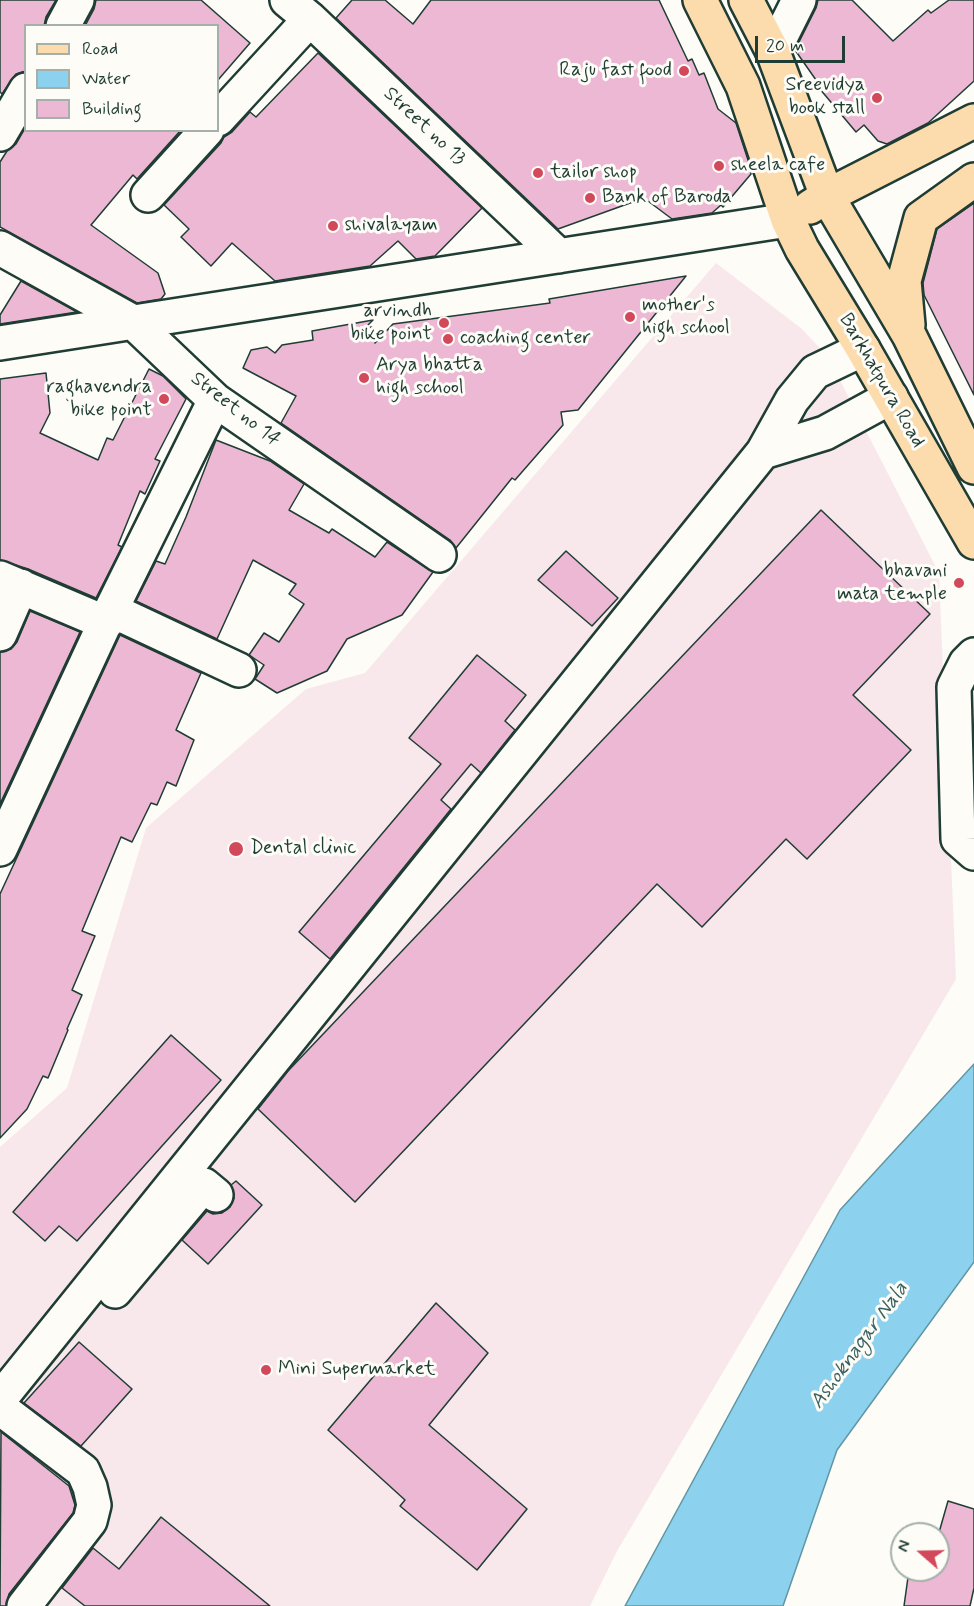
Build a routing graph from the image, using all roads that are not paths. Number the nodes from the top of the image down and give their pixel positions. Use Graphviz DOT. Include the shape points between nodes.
graph roads {
  1 [pos="77,0"];
  2 [pos="700,0"];
  3 [pos="746,0"];
  4 [pos="799,0"];
  5 [pos="298,10"];
  6 [pos="64,24"];
  7 [pos="772,52"];
  8 [pos="24,93"];
  9 [pos="219,118"];
  10 [pos="974,121"];
  11 [pos="205,132"];
  12 [pos="0,134"];
  13 [pos="974,180"];
  14 [pos="148,195"];
  15 [pos="827,196"];
  16 [pos="788,220"];
  17 [pos="0,248"];
  18 [pos="559,256"];
  19 [pos="133,322"];
  20 [pos="909,335"];
  21 [pos="0,343"];
  22 [pos="863,349"];
  23 [pos="891,397"];
  24 [pos="216,400"];
  25 [pos="763,452"];
  26 [pos="974,467"];
  27 [pos="974,542"];
  28 [pos="439,555"];
  29 [pos="10,582"];
  30 [pos="109,617"];
  31 [pos="0,634"];
  32 [pos="974,655"];
  33 [pos="239,670"];
  34 [pos="0,849"];
  35 [pos="974,853"];
  36 [pos="216,1195"];
  37 [pos="67,1332"];
  38 [pos="0,1399"];
  39 [pos="0,1408"];
  40 [pos="24,1606"];
  1 -- 6 [label="street"];
  2 -- 16 [label="main road, Barkhatpura Road" via="743,86"];
  3 -- 7 [label="main road, Barkhatpura Road"];
  4 -- 7 [label="street"];
  5 -- 9 [label="street"];
  5 -- 18 [label="street, Street no 13"];
  7 -- 15 [label="main road, Barkhatpura Road"];
  8 -- 12 [label="street"];
  10 -- 15 [label="main road"];
  11 -- 14 [label="street"];
  13 -- 20 [label="main road" via="921,218 904,281"];
  15 -- 16 [label="main road"];
  15 -- 20 [label="main road, Barkhatpura Road"];
  16 -- 18 [label="street"];
  16 -- 22 [label="main road, Barkhatpura Road"];
  17 -- 19 [label="street, Street no 14"];
  18 -- 19 [label="street"];
  19 -- 21 [label="street"];
  19 -- 24 [label="street, Street no 14"];
  20 -- 26 [label="main road, Barkhatpura Road"];
  22 -- 23 [label="main road, Barkhatpura Road"];
  22 -- 25 [label="street" via="815,372 792,400"];
  23 -- 25 [label="street" via="825,434"];
  23 -- 27 [label="main road, Barkhatpura Road"];
  24 -- 28 [label="street, Street no 14"];
  24 -- 30 [label="street"];
  25 -- 37 [label="street"];
  29 -- 30 [label="street"];
  29 -- 31 [label="street"];
  30 -- 33 [label="street"];
  30 -- 34 [label="street"];
  32 -- 35 [label="street" via="954,687 958,839"];
  36 -- 37 [label="street" via="204,1185"];
  37 -- 38 [label="street"];
  39 -- 40 [label="street" via="83,1471 94,1505 90,1521"];
}
